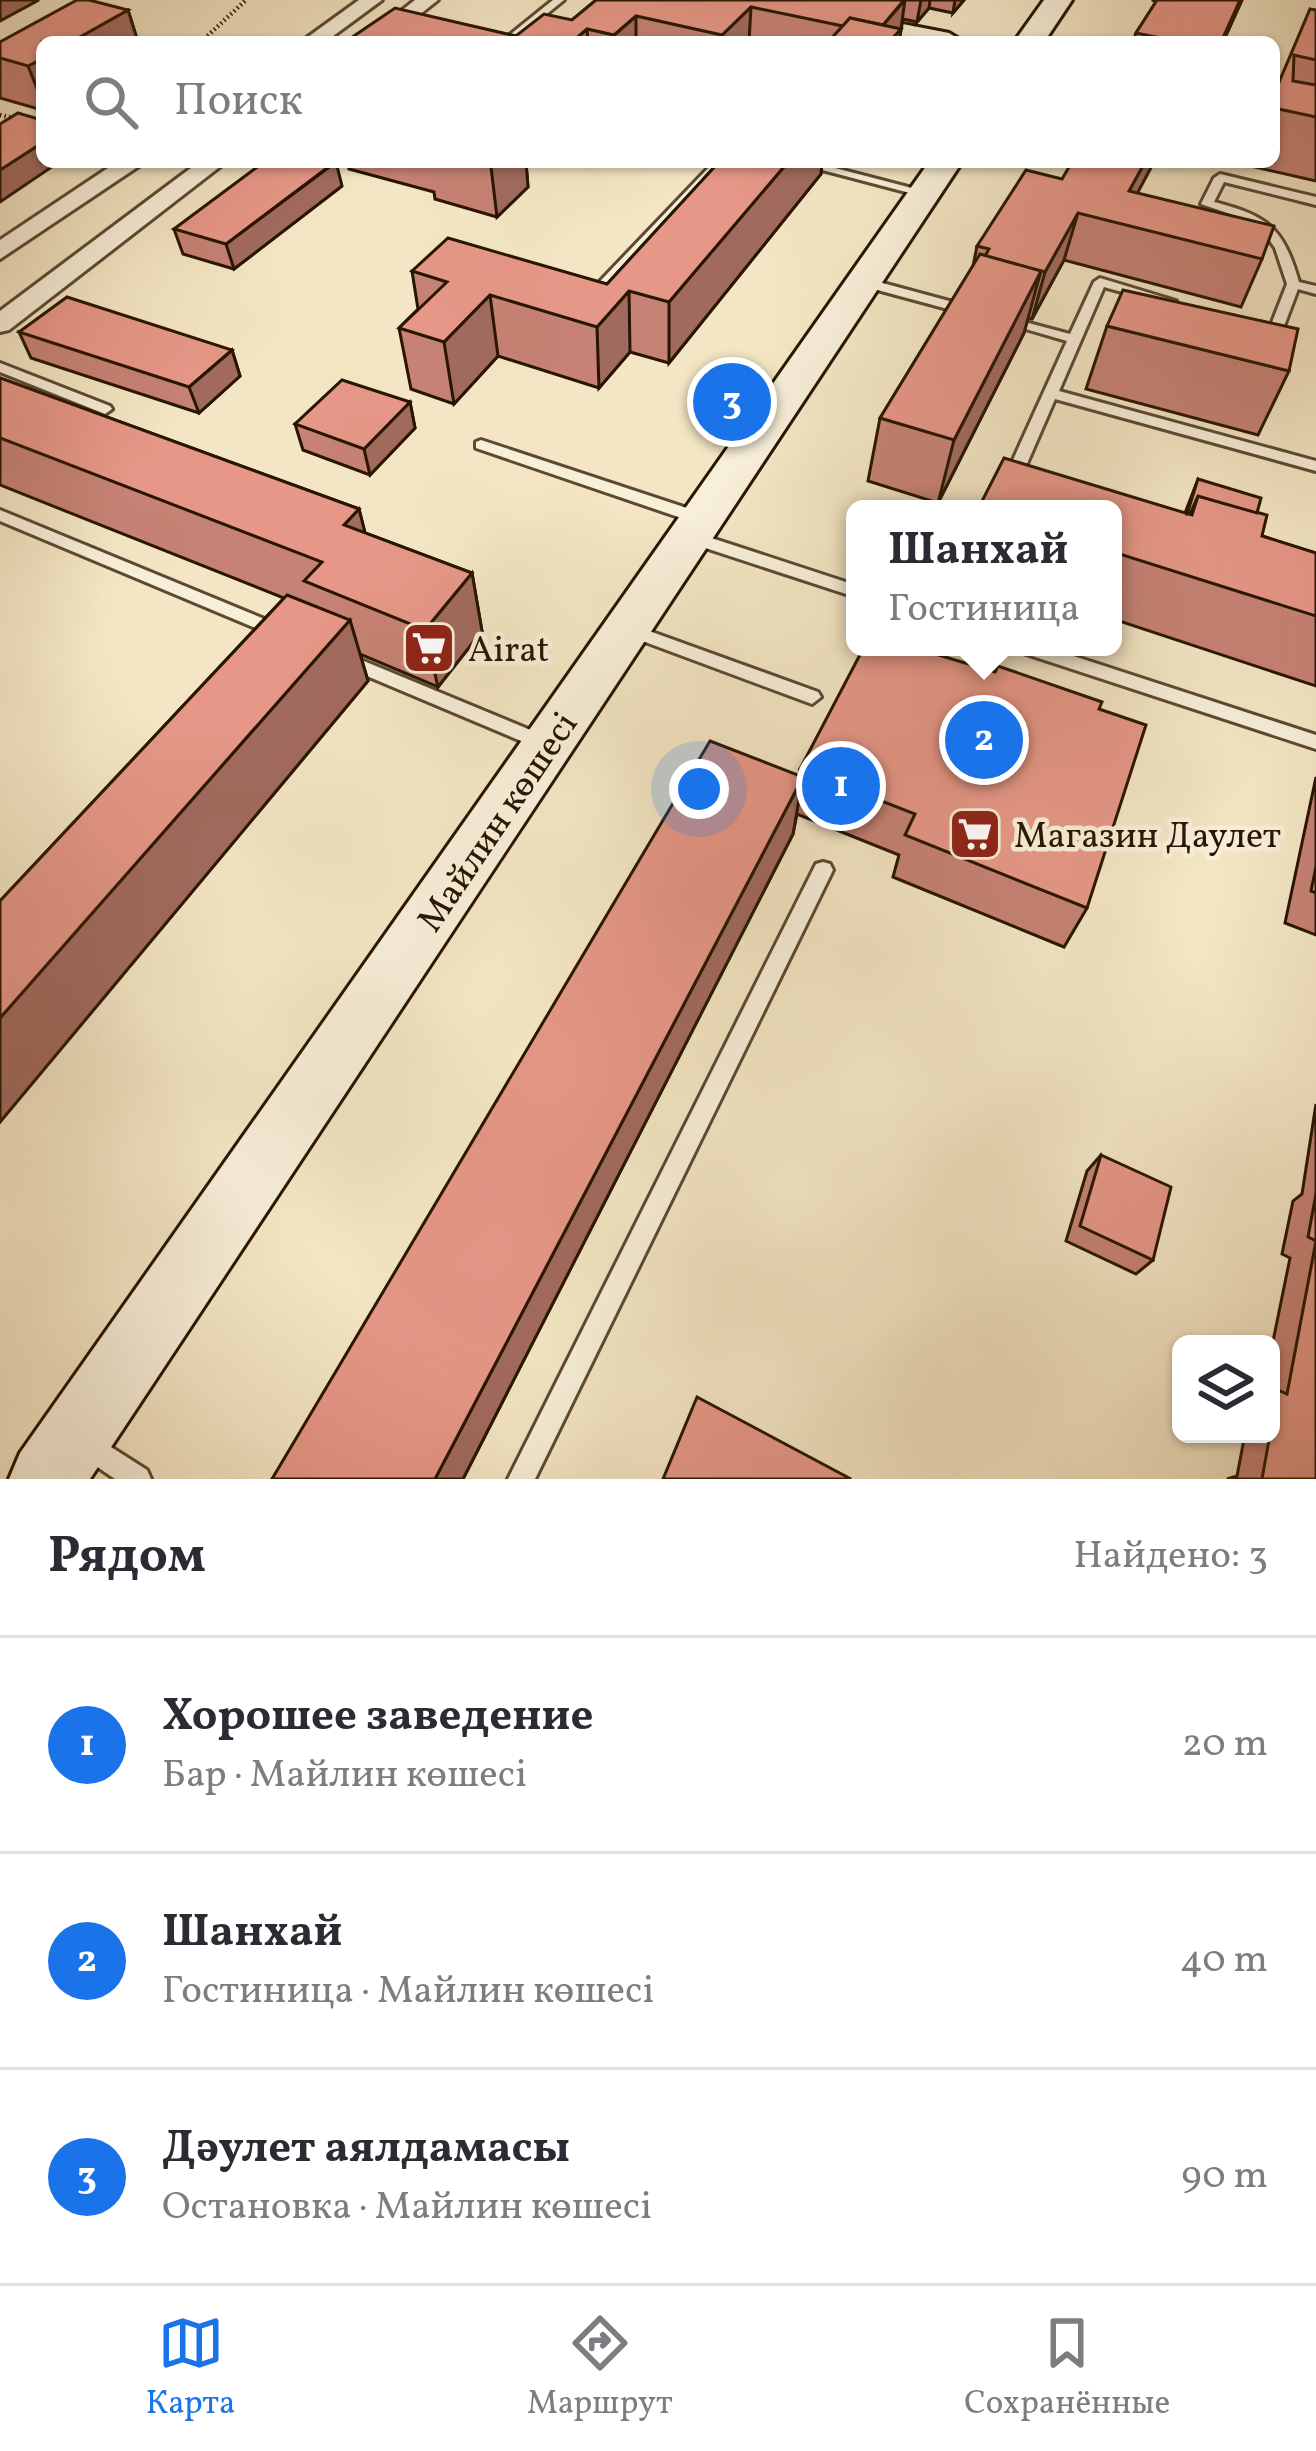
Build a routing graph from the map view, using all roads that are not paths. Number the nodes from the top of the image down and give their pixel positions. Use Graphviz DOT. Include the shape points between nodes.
graph roads {
  1 [pos="372,0"];
  2 [pos="428,0"];
  3 [pos="559,0"];
  4 [pos="1058,0"];
  5 [pos="724,5"];
  6 [pos="320,36"];
  7 [pos="380,36"];
  8 [pos="514,36"];
  9 [pos="843,36"];
  10 [pos="913,36"];
  11 [pos="1033,36"];
  12 [pos="124,168"];
  13 [pos="205,168"];
  14 [pos="714,168"];
  15 [pos="850,168"];
  16 [pos="936,178"];
  17 [pos="1316,201"];
  18 [pos="0,251"];
  19 [pos="865,282"];
  20 [pos="1293,284"];
  21 [pos="1316,290"];
  22 [pos="12,301"];
  23 [pos="1188,306"];
  24 [pos="583,308"];
  25 [pos="1232,319"];
  26 [pos="0,324"];
  27 [pos="1074,339"];
  28 [pos="0,367"];
  29 [pos="1050,393"];
  30 [pos="105,409"];
  31 [pos="481,445"];
  32 [pos="1316,466"];
  33 [pos="1021,499"];
  34 [pos="0,515"];
  35 [pos="696,528"];
  36 [pos="846,587"];
  37 [pos="627,629"];
  38 [pos="277,631"];
  39 [pos="298,640"];
  40 [pos="261,648"];
  41 [pos="319,648"];
  42 [pos="1053,656"];
  43 [pos="812,697"];
  44 [pos="1316,742"];
  45 [pos="548,744"];
  46 [pos="823,870"];
  47 [pos="60,1458"];
  48 [pos="138,1479"];
  49 [pos="521,1479"];
  1 -- 6 [label="street"];
  2 -- 7 [label="street"];
  3 -- 8 [label="lane"];
  4 -- 11 [label="main road"];
  5 -- 9 [label="main road"];
  5 -- 10 [label="main road"];
  12 -- 18 [label="street"];
  13 -- 22 [label="street"];
  14 -- 24 [label="lane"];
  15 -- 16 [label="lane"];
  16 -- 19 [label="main road, Майлин көшесі"];
  17 -- 20 [label="lane" via="1220,178 1208,204 1262,218 1283,245"];
  19 -- 27 [label="lane"];
  19 -- 35 [label="main road, Майлин көшесі"];
  20 -- 21 [label="lane"];
  20 -- 25 [label="lane" via="1276,331"];
  22 -- 26 [label="street"];
  23 -- 27 [label="lane" via="1100,282"];
  27 -- 29 [label="lane"];
  28 -- 30 [label="lane"];
  29 -- 32 [label="lane"];
  29 -- 33 [label="lane" via="1005,494"];
  31 -- 35 [label="lane"];
  34 -- 38 [label="lane"];
  35 -- 36 [label="lane"];
  35 -- 37 [label="main road, Майлин көшесі"];
  37 -- 43 [label="lane"];
  37 -- 45 [label="main road, Майлин көшесі"];
  38 -- 39 [label="lane"];
  38 -- 40 [label="lane"];
  41 -- 45 [label="lane"];
  42 -- 44 [label="lane"];
  45 -- 47 [label="main road, Майлин көшесі"];
  46 -- 49 [label="lane"];
  47 -- 48 [label="lane"];
}
